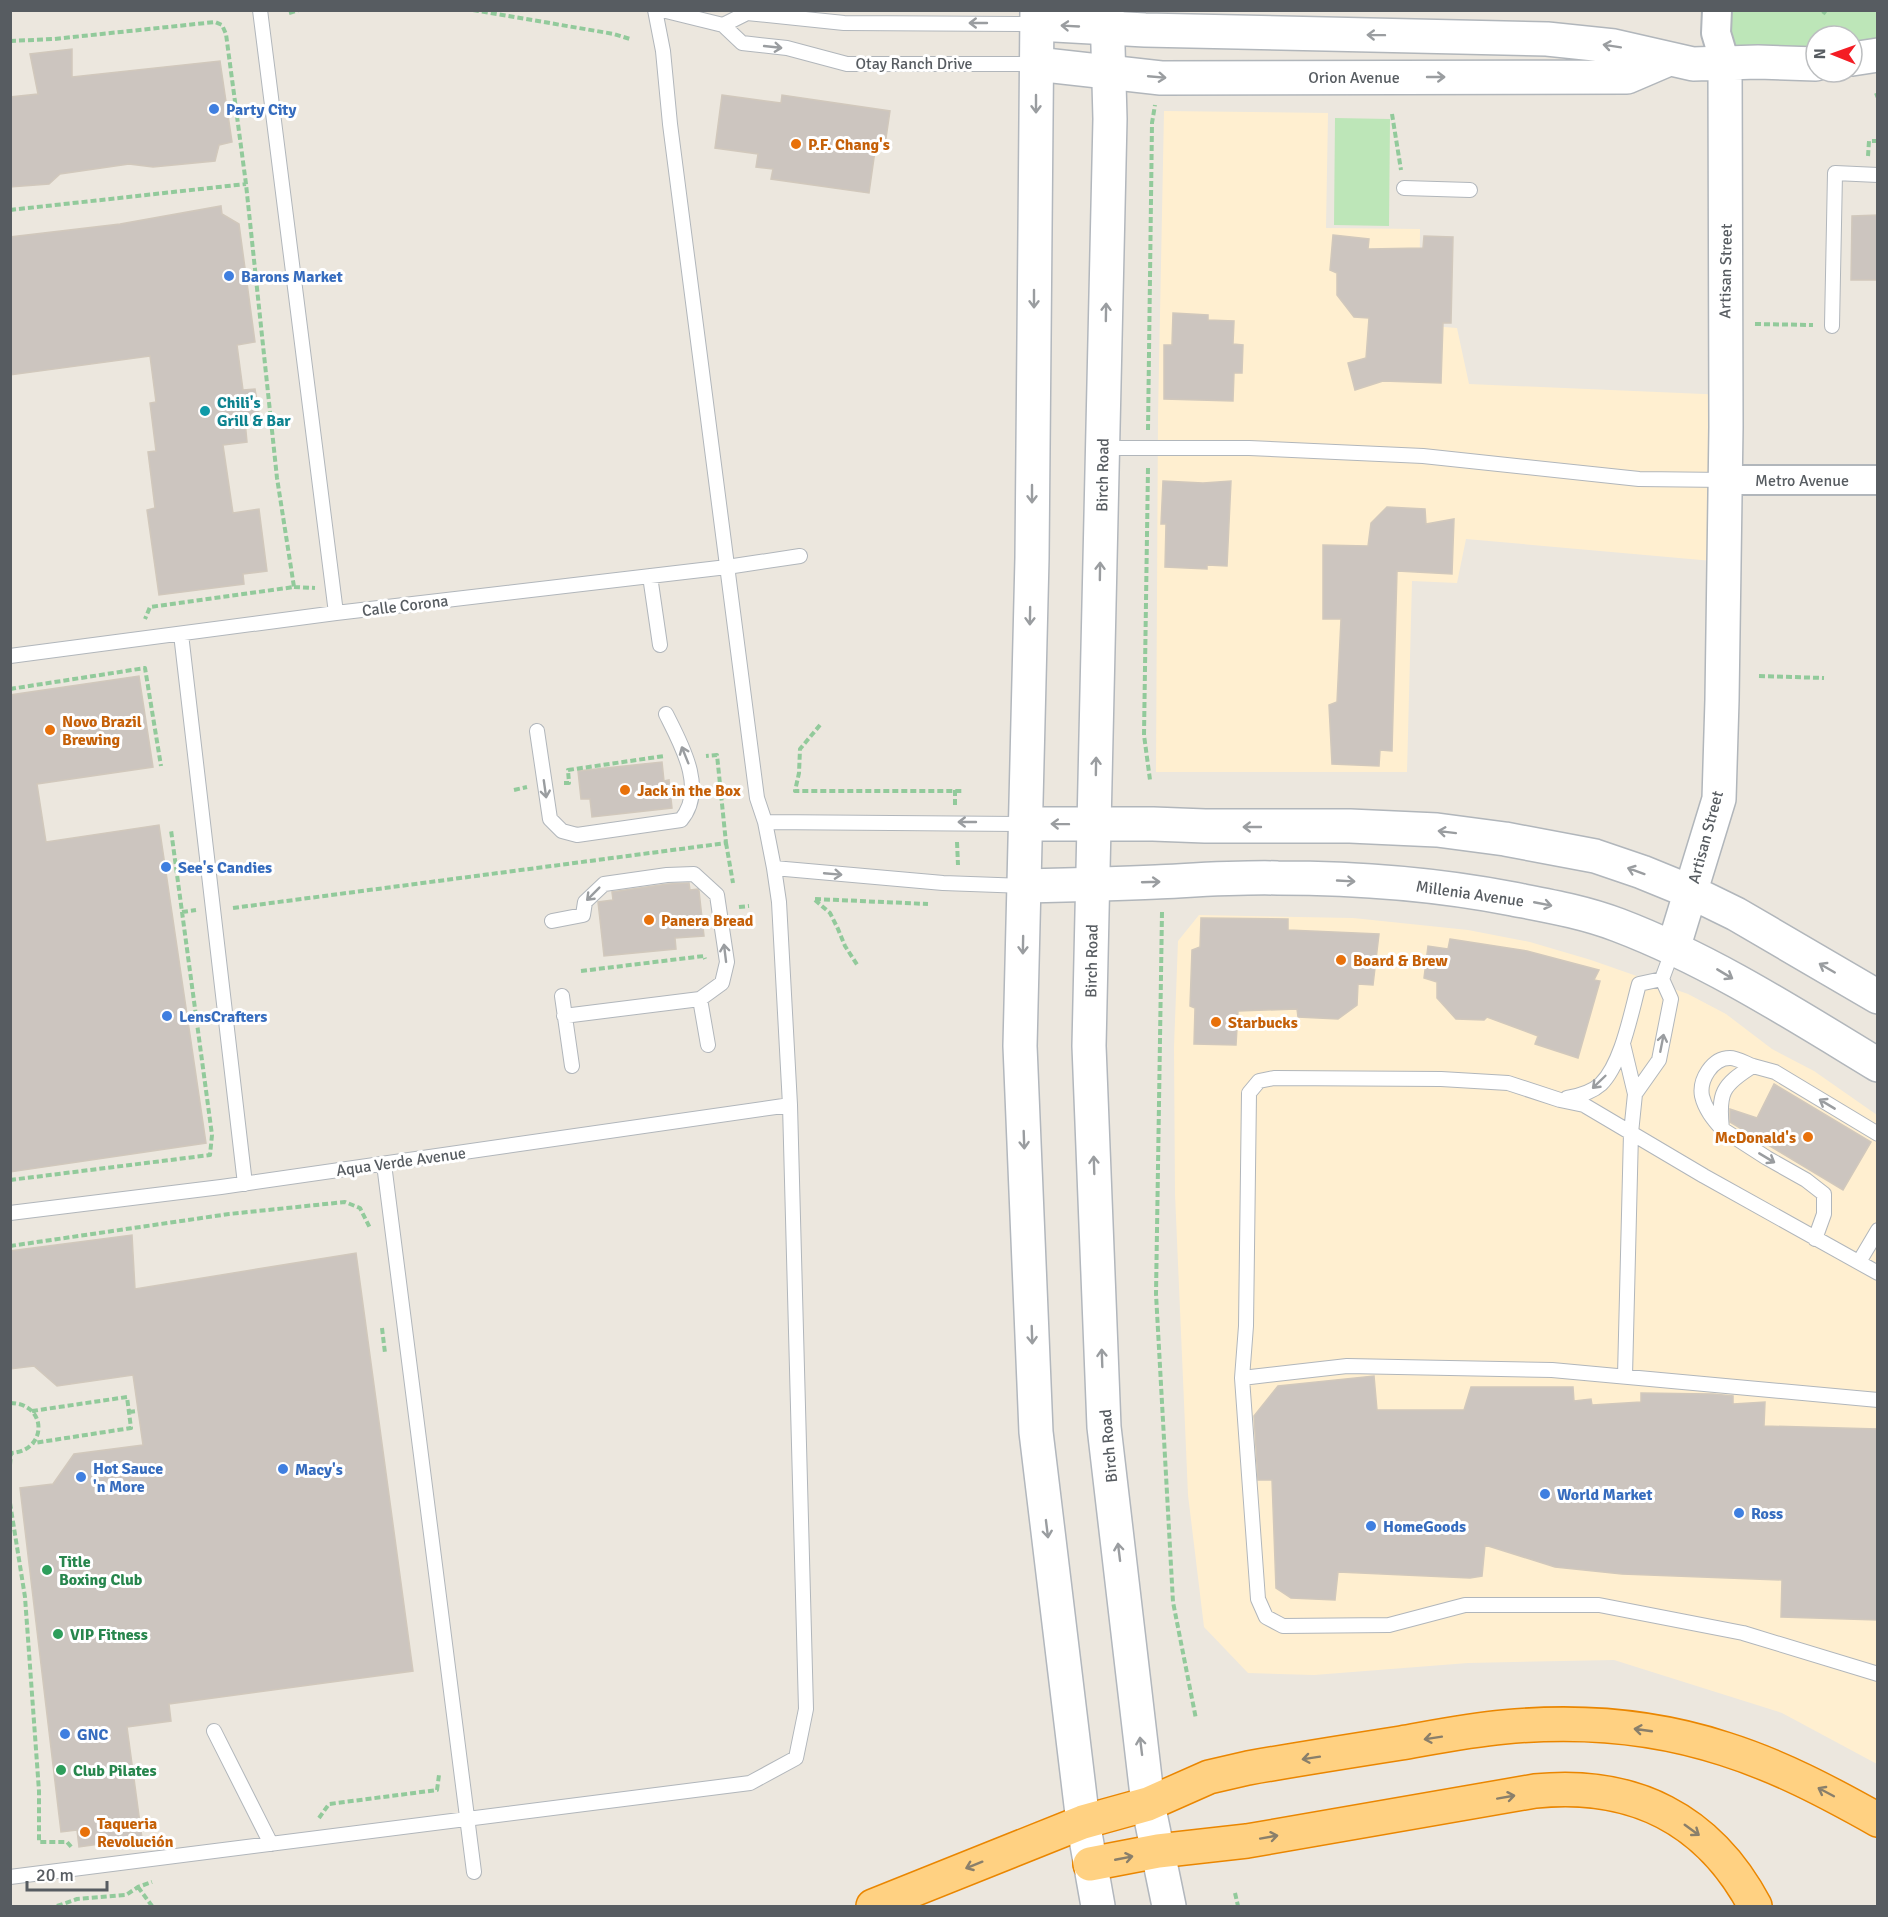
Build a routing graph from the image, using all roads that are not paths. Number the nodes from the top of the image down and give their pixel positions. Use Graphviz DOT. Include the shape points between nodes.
graph roads {
  1 [pos="260,10"];
  2 [pos="655,10"];
  3 [pos="662,10"];
  4 [pos="1717,10"];
  5 [pos="1037,17"];
  6 [pos="1107,19"];
  7 [pos="723,24"];
  8 [pos="1669,59"];
  9 [pos="1725,63"];
  10 [pos="1036,64"];
  11 [pos="1804,64"];
  12 [pos="1109,72"];
  13 [pos="1873,170"];
  14 [pos="1404,188"];
  15 [pos="1470,190"];
  16 [pos="1832,326"];
  17 [pos="1103,448"];
  18 [pos="1726,480"];
  19 [pos="1878,480"];
  20 [pos="800,556"];
  21 [pos="727,567"];
  22 [pos="650,576"];
  23 [pos="336,613"];
  24 [pos="181,634"];
  25 [pos="660,645"];
  26 [pos="10,656"];
  27 [pos="666,714"];
  28 [pos="537,731"];
  29 [pos="765,822"];
  30 [pos="1026,824"];
  31 [pos="1094,825"];
  32 [pos="774,868"];
  33 [pos="1092,884"];
  34 [pos="1024,886"];
  35 [pos="1691,892"];
  36 [pos="552,921"];
  37 [pos="1667,964"];
  38 [pos="562,996"];
  39 [pos="1878,997"];
  40 [pos="700,999"];
  41 [pos="564,1016"];
  42 [pos="1623,1044"];
  43 [pos="708,1045"];
  44 [pos="1878,1065"];
  45 [pos="572,1066"];
  46 [pos="1753,1066"];
  47 [pos="1635,1094"];
  48 [pos="1560,1100"];
  49 [pos="790,1106"];
  50 [pos="1722,1129"];
  51 [pos="1631,1133"];
  52 [pos="1878,1134"];
  53 [pos="384,1164"];
  54 [pos="245,1184"];
  55 [pos="10,1213"];
  56 [pos="1878,1230"];
  57 [pos="1815,1239"];
  58 [pos="1859,1262"];
  59 [pos="1878,1273"];
  60 [pos="1625,1376"];
  61 [pos="1242,1377"];
  62 [pos="1878,1400"];
  63 [pos="1878,1674"];
  64 [pos="214,1731"];
  65 [pos="1148,1804"];
  66 [pos="467,1819"];
  67 [pos="1878,1820"];
  68 [pos="1083,1822"];
  69 [pos="271,1844"];
  70 [pos="1158,1851"];
  71 [pos="1090,1864"];
  72 [pos="474,1872"];
  73 [pos="10,1877"];
  74 [pos="873,1906"];
  75 [pos="1098,1906"];
  76 [pos="1169,1906"];
  77 [pos="1755,1906"];
  1 -- 23 [label="lane"];
  2 -- 21 [label="lane"];
  3 -- 7 [label="lane"];
  4 -- 9 [label="street" via="1716,33"];
  6 -- 5 [label="street, one-way"];
  5 -- 7 [label="lane, one-way" via="844,23 747,14"];
  5 -- 10 [label="street"];
  8 -- 6 [label="street, one-way" via="1614,46 1547,39 1145,30"];
  6 -- 12 [label="street, Birch Road"];
  7 -- 10 [label="lane, Otay Ranch Drive, one-way" via="741,43 787,48 847,64"];
  8 -- 9 [label="street" via="1693,64"];
  12 -- 8 [label="street, Orion Avenue, one-way" via="1161,78 1627,77"];
  9 -- 11 [label="street"];
  9 -- 18 [label="street, Artisan Street"];
  10 -- 12 [label="street, Orion Avenue"];
  10 -- 30 [label="street, one-way"];
  17 -- 12 [label="street, Birch Road, one-way"];
  13 -- 16 [label="lane" via="1835,173"];
  14 -- 15 [label="lane"];
  17 -- 18 [label="lane" via="1249,448 1423,456 1640,479"];
  31 -- 17 [label="street, Birch Road, one-way"];
  18 -- 19 [label="street, Metro Avenue"];
  18 -- 35 [label="street, Artisan Street" via="1719,799"];
  20 -- 21 [label="lane, Calle Corona"];
  21 -- 22 [label="lane, Calle Corona"];
  21 -- 29 [label="lane" via="757,798"];
  22 -- 23 [label="lane, Calle Corona"];
  22 -- 25 [label="lane"];
  23 -- 24 [label="lane, Calle Corona"];
  24 -- 26 [label="lane, Calle Corona"];
  24 -- 54 [label="lane"];
  28 -- 27 [label="lane, one-way" via="550,819 562,831 577,835 681,820 688,812 692,795 690,767"];
  30 -- 29 [label="lane, one-way"];
  29 -- 32 [label="lane"];
  31 -- 30 [label="street, one-way"];
  30 -- 34 [label="street"];
  31 -- 33 [label="street, Birch Road"];
  35 -- 31 [label="street, one-way" via="1595,856 1437,830"];
  32 -- 34 [label="lane, one-way" via="943,884"];
  32 -- 49 [label="lane"];
  33 -- 34 [label="street, Millenia Avenue"];
  33 -- 37 [label="street, Millenia Avenue, one-way" via="1280,878 1423,885 1481,893 1572,910 1618,924"];
  65 -- 33 [label="street, Birch Road, one-way" via="1104,1426 1089,1046"];
  34 -- 68 [label="street, one-way" via="1020,1046 1036,1432"];
  35 -- 37 [label="street, Artisan Street"];
  39 -- 35 [label="street, one-way"];
  40 -- 36 [label="lane, one-way" via="723,983 727,962 717,895 694,874 604,884 585,902 583,915"];
  37 -- 42 [label="lane" via="1639,984"];
  37 -- 44 [label="street, Millenia Avenue, one-way" via="1713,967"];
  47 -- 37 [label="lane, one-way" via="1659,1060 1671,999"];
  38 -- 41 [label="lane"];
  40 -- 41 [label="lane"];
  40 -- 43 [label="lane"];
  41 -- 45 [label="lane"];
  42 -- 47 [label="lane"];
  42 -- 48 [label="lane, one-way" via="1601,1084 1582,1095"];
  46 -- 50 [label="lane" via="1728,1083 1719,1106"];
  46 -- 50 [label="lane" via="1730,1058 1714,1063 1706,1075 1702,1094"];
  52 -- 46 [label="lane, one-way" via="1775,1072"];
  47 -- 51 [label="lane"];
  48 -- 51 [label="lane" via="1584,1105"];
  48 -- 61 [label="lane" via="1508,1083 1274,1078 1259,1081 1249,1094"];
  49 -- 53 [label="lane, Aqua Verde Avenue"];
  49 -- 66 [label="lane" via="806,1709 796,1758 750,1783"];
  50 -- 57 [label="lane, one-way" via="1824,1194 1824,1214"];
  51 -- 57 [label="lane"];
  51 -- 60 [label="lane"];
  53 -- 54 [label="lane, Aqua Verde Avenue"];
  53 -- 66 [label="lane"];
  54 -- 55 [label="lane, Aqua Verde Avenue"];
  56 -- 58 [label="lane"];
  57 -- 58 [label="lane"];
  58 -- 59 [label="lane"];
  60 -- 61 [label="lane" via="1552,1370 1355,1366"];
  60 -- 62 [label="lane"];
  61 -- 63 [label="lane" via="1258,1599 1266,1617 1283,1626 1389,1625 1466,1605 1599,1605 1743,1634"];
  64 -- 69 [label="lane"];
  67 -- 65 [label="highway, one-way" via="1797,1776 1723,1748 1647,1731 1568,1724 1503,1727 1248,1768 1209,1777"];
  65 -- 68 [label="highway"];
  65 -- 70 [label="street, Birch Road"];
  66 -- 69 [label="lane"];
  66 -- 72 [label="lane"];
  68 -- 71 [label="street"];
  68 -- 74 [label="highway, one-way"];
  69 -- 73 [label="lane"];
  71 -- 70 [label="highway, one-way"];
  70 -- 76 [label="street, Birch Road"];
  70 -- 77 [label="highway, one-way" via="1247,1841 1535,1791 1594,1790 1639,1801 1681,1822 1717,1851"];
  71 -- 75 [label="street"];
}
